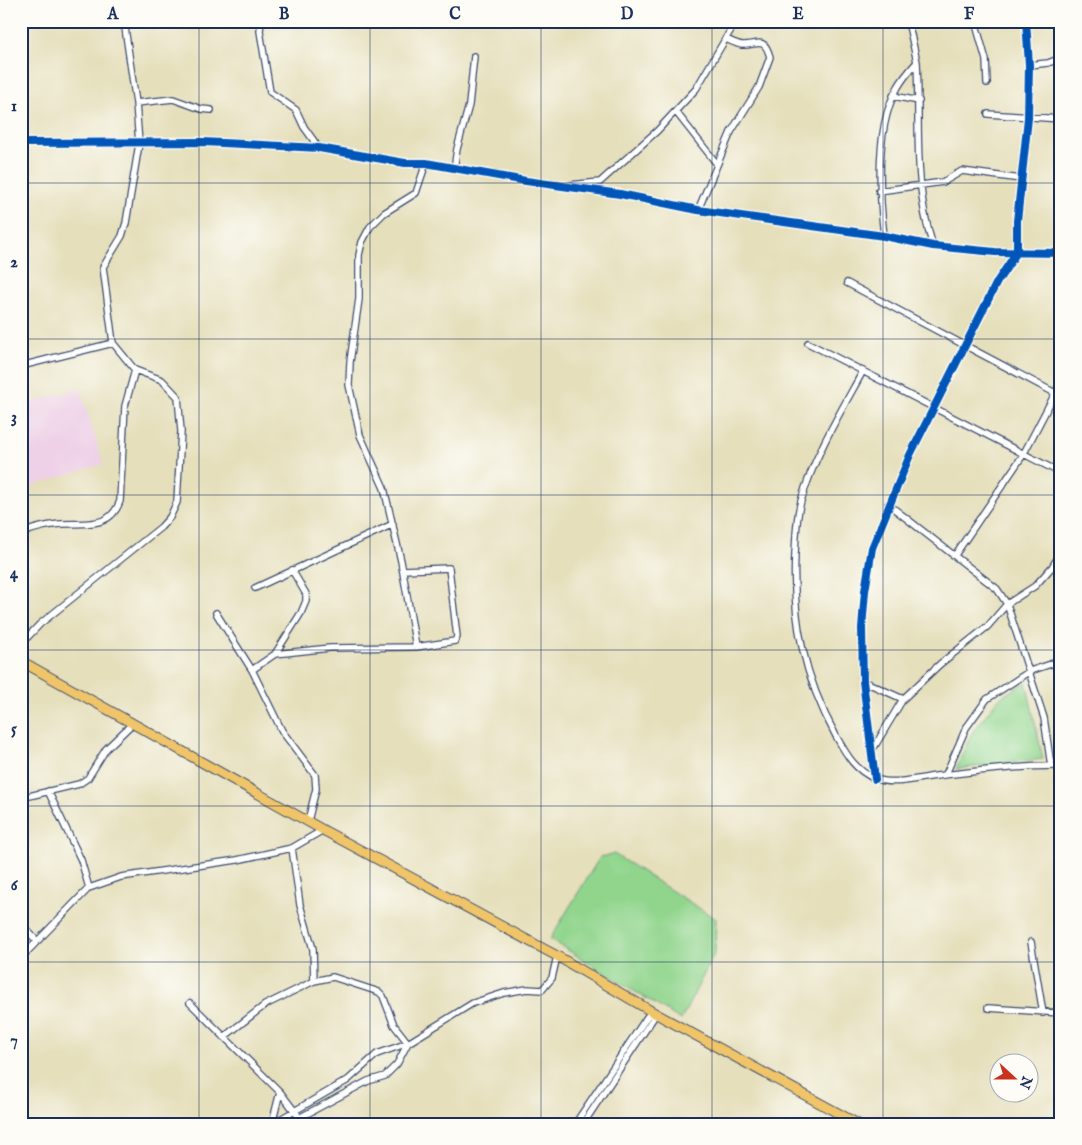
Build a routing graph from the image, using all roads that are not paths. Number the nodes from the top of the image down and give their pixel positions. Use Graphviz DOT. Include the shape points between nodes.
graph roads {
  1 [pos="124,21"];
  2 [pos="261,21"];
  3 [pos="736,21"];
  4 [pos="908,21"];
  5 [pos="975,21"];
  6 [pos="1026,21"];
  7 [pos="726,39"];
  8 [pos="474,56"];
  9 [pos="1061,58"];
  10 [pos="917,62"];
  11 [pos="1029,65"];
  12 [pos="987,83"];
  13 [pos="893,96"];
  14 [pos="919,101"];
  15 [pos="136,103"];
  16 [pos="210,110"];
  17 [pos="676,112"];
  18 [pos="988,114"];
  19 [pos="1028,118"];
  20 [pos="1061,119"];
  21 [pos="21,143"];
  22 [pos="138,144"];
  23 [pos="319,148"];
  24 [pos="426,163"];
  25 [pos="717,164"];
  26 [pos="454,169"];
  27 [pos="1021,180"];
  28 [pos="562,185"];
  29 [pos="920,185"];
  30 [pos="879,191"];
  31 [pos="698,210"];
  32 [pos="884,236"];
  33 [pos="933,246"];
  34 [pos="1017,252"];
  35 [pos="1061,253"];
  36 [pos="847,283"];
  37 [pos="113,343"];
  38 [pos="808,343"];
  39 [pos="964,347"];
  40 [pos="21,366"];
  41 [pos="135,370"];
  42 [pos="863,371"];
  43 [pos="1061,382"];
  44 [pos="1055,393"];
  45 [pos="935,407"];
  46 [pos="1023,455"];
  47 [pos="1061,473"];
  48 [pos="888,504"];
  49 [pos="393,524"];
  50 [pos="21,533"];
  51 [pos="1061,553"];
  52 [pos="955,554"];
  53 [pos="292,570"];
  54 [pos="403,570"];
  55 [pos="255,588"];
  56 [pos="1007,604"];
  57 [pos="216,613"];
  58 [pos="21,644"];
  59 [pos="416,647"];
  60 [pos="275,654"];
  61 [pos="1061,657"];
  62 [pos="21,661"];
  63 [pos="252,670"];
  64 [pos="1030,671"];
  65 [pos="863,681"];
  66 [pos="903,699"];
  67 [pos="132,724"];
  68 [pos="873,748"];
  69 [pos="1051,766"];
  70 [pos="1061,766"];
  71 [pos="946,774"];
  72 [pos="875,779"];
  73 [pos="48,791"];
  74 [pos="21,798"];
  75 [pos="308,821"];
  76 [pos="323,830"];
  77 [pos="292,848"];
  78 [pos="89,888"];
  79 [pos="21,924"];
  80 [pos="38,941"];
  81 [pos="1031,942"];
  82 [pos="557,956"];
  83 [pos="21,958"];
  84 [pos="314,981"];
  85 [pos="190,1003"];
  86 [pos="988,1008"];
  87 [pos="654,1012"];
  88 [pos="1044,1013"];
  89 [pos="1061,1013"];
  90 [pos="224,1037"];
  91 [pos="408,1043"];
  92 [pos="361,1070"];
  93 [pos="368,1081"];
  94 [pos="280,1092"];
  95 [pos="295,1111"];
  96 [pos="299,1117"];
  97 [pos="272,1124"];
  98 [pos="288,1124"];
  99 [pos="576,1124"];
  100 [pos="583,1124"];
  101 [pos="858,1124"];
  1 -- 15 [label="street"];
  2 -- 23 [label="street" via="270,92 296,110"];
  3 -- 7 [label="street"];
  4 -- 10 [label="street"];
  5 -- 12 [label="street" via="986,60"];
  6 -- 11 [label="street"];
  7 -- 17 [label="street" via="696,90"];
  7 -- 25 [label="street" via="740,44 760,42 766,46 770,57 759,87 744,109"];
  8 -- 26 [label="street" via="468,105"];
  9 -- 11 [label="street"];
  10 -- 13 [label="street"];
  10 -- 14 [label="street"];
  11 -- 19 [label="street"];
  13 -- 14 [label="street"];
  13 -- 30 [label="street" via="882,136"];
  14 -- 29 [label="street"];
  15 -- 16 [label="street" via="173,99"];
  15 -- 22 [label="street"];
  17 -- 25 [label="street"];
  17 -- 28 [label="street" via="600,182"];
  18 -- 19 [label="street"];
  19 -- 20 [label="street"];
  19 -- 27 [label="street"];
  21 -- 22 [label="street"];
  22 -- 23 [label="street" via="204,142"];
  22 -- 37 [label="street" via="126,223 103,267"];
  23 -- 24 [label="street" via="405,163"];
  24 -- 26 [label="street"];
  24 -- 49 [label="street" via="416,193 384,213 370,227 359,255 359,299 350,385 360,435 384,488"];
  25 -- 31 [label="street"];
  26 -- 28 [label="street"];
  27 -- 29 [label="street" via="962,171 943,182"];
  27 -- 34 [label="street"];
  28 -- 31 [label="street"];
  29 -- 30 [label="street"];
  29 -- 33 [label="street" via="925,221"];
  30 -- 32 [label="street"];
  31 -- 32 [label="street"];
  32 -- 33 [label="street"];
  33 -- 34 [label="street"];
  34 -- 35 [label="street"];
  34 -- 39 [label="street" via="997,282"];
  36 -- 39 [label="street"];
  37 -- 40 [label="street"];
  37 -- 41 [label="street"];
  38 -- 42 [label="street"];
  39 -- 44 [label="street"];
  39 -- 45 [label="street"];
  41 -- 50 [label="street" via="125,406 120,501 112,517 94,523 52,524"];
  41 -- 58 [label="street" via="162,380 178,397 181,431 177,502 170,517 160,527 40,624"];
  42 -- 45 [label="street"];
  42 -- 72 [label="street" via="814,467 801,501 796,522 794,592 804,656 820,706 849,760"];
  43 -- 44 [label="street"];
  44 -- 46 [label="street"];
  45 -- 46 [label="street"];
  45 -- 48 [label="street"];
  46 -- 47 [label="street"];
  46 -- 52 [label="street"];
  48 -- 52 [label="street"];
  48 -- 65 [label="street" via="872,548 864,590"];
  49 -- 53 [label="street"];
  49 -- 54 [label="street"];
  51 -- 56 [label="street" via="1034,586"];
  52 -- 56 [label="street" via="997,589"];
  53 -- 55 [label="street"];
  53 -- 60 [label="street" via="306,594 306,602"];
  54 -- 59 [label="street"];
  54 -- 59 [label="street" via="449,568 458,637 452,642"];
  56 -- 64 [label="street"];
  56 -- 66 [label="street" via="988,626"];
  57 -- 63 [label="street"];
  59 -- 60 [label="street" via="330,648"];
  60 -- 63 [label="street"];
  61 -- 64 [label="street"];
  62 -- 67 [label="highway"];
  63 -- 75 [label="street" via="282,730 315,775 316,789"];
  64 -- 69 [label="street" via="1044,718"];
  64 -- 71 [label="street" via="987,699 966,728"];
  65 -- 66 [label="street"];
  65 -- 68 [label="street"];
  66 -- 68 [label="street"];
  67 -- 73 [label="street" via="106,748 88,778 79,784"];
  67 -- 75 [label="highway"];
  68 -- 72 [label="street"];
  69 -- 70 [label="street"];
  69 -- 71 [label="street"];
  71 -- 72 [label="street" via="886,782"];
  73 -- 74 [label="street"];
  73 -- 78 [label="street" via="82,860"];
  75 -- 76 [label="highway"];
  76 -- 77 [label="street"];
  76 -- 82 [label="highway"];
  77 -- 78 [label="street" via="237,860 121,877"];
  77 -- 84 [label="street" via="300,905 313,949"];
  78 -- 80 [label="street"];
  79 -- 80 [label="street"];
  80 -- 83 [label="street"];
  81 -- 88 [label="street"];
  82 -- 87 [label="highway"];
  82 -- 91 [label="street" via="552,978 542,990 504,993 473,1003"];
  84 -- 90 [label="street" via="266,1005"];
  84 -- 91 [label="street" via="333,976 379,992 384,996 394,1025"];
  85 -- 90 [label="street"];
  86 -- 88 [label="street"];
  87 -- 99 [label="street"];
  87 -- 100 [label="street"];
  87 -- 101 [label="highway"];
  88 -- 89 [label="street"];
  90 -- 94 [label="street"];
  91 -- 92 [label="street" via="377,1054"];
  91 -- 93 [label="street" via="392,1070 385,1076"];
  92 -- 93 [label="street"];
  92 -- 95 [label="street"];
  93 -- 96 [label="street"];
  94 -- 95 [label="street"];
  94 -- 97 [label="street"];
  95 -- 96 [label="street"];
  95 -- 97 [label="street"];
  96 -- 98 [label="street"];
}
